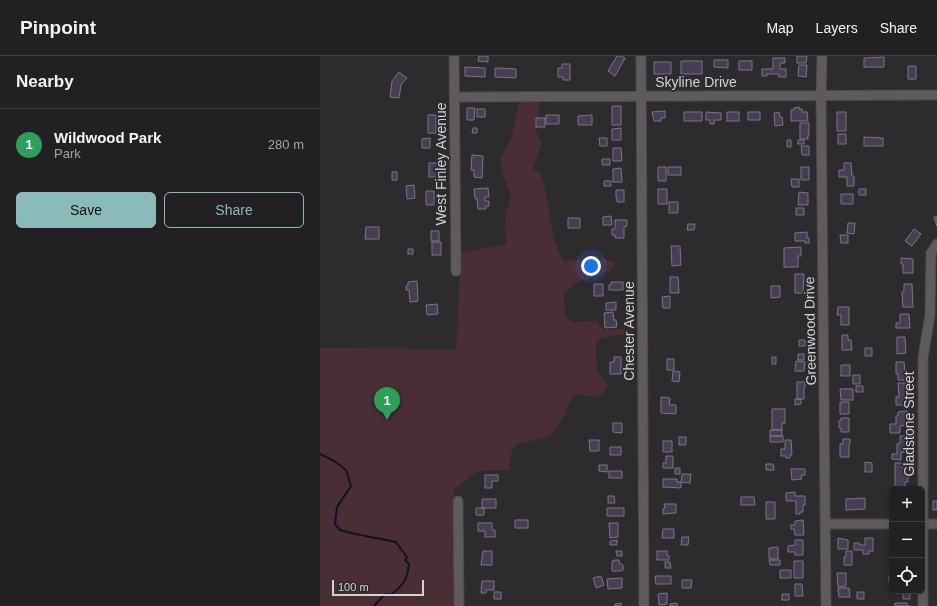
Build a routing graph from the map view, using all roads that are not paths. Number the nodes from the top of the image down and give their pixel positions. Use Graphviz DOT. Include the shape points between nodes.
graph roads {
  1 [pos="454,56"];
  2 [pos="640,56"];
  3 [pos="822,56"];
  4 [pos="937,94"];
  5 [pos="640,96"];
  6 [pos="822,96"];
  7 [pos="455,97"];
  8 [pos="937,244"];
  9 [pos="456,271"];
  10 [pos="458,501"];
  11 [pos="922,522"];
  12 [pos="826,524"];
  13 [pos="889,524"];
  14 [pos="925,524"];
  15 [pos="937,524"];
  16 [pos="922,558"];
  17 [pos="459,606"];
  18 [pos="644,606"];
  19 [pos="826,606"];
  20 [pos="923,606"];
  1 -- 7 [label="street, West Finley Avenue"];
  2 -- 5 [label="street, Chester Avenue"];
  3 -- 6 [label="street, Greenwood Drive"];
  4 -- 6 [label="street, Skyline Drive"];
  5 -- 6 [label="street, Skyline Drive"];
  5 -- 7 [label="street, Skyline Drive"];
  5 -- 18 [label="street, Chester Avenue"];
  6 -- 12 [label="street, Greenwood Drive"];
  7 -- 9 [label="street, West Finley Avenue"];
  8 -- 11 [label="street, Gladstone Street" via="931,253 930,315 923,357"];
  10 -- 17 [label="street"];
  12 -- 13 [label="street"];
  12 -- 19 [label="street, Greenwood Drive"];
  14 -- 15 [label="street"];
  16 -- 20 [label="street, Gladstone Street"];
}
